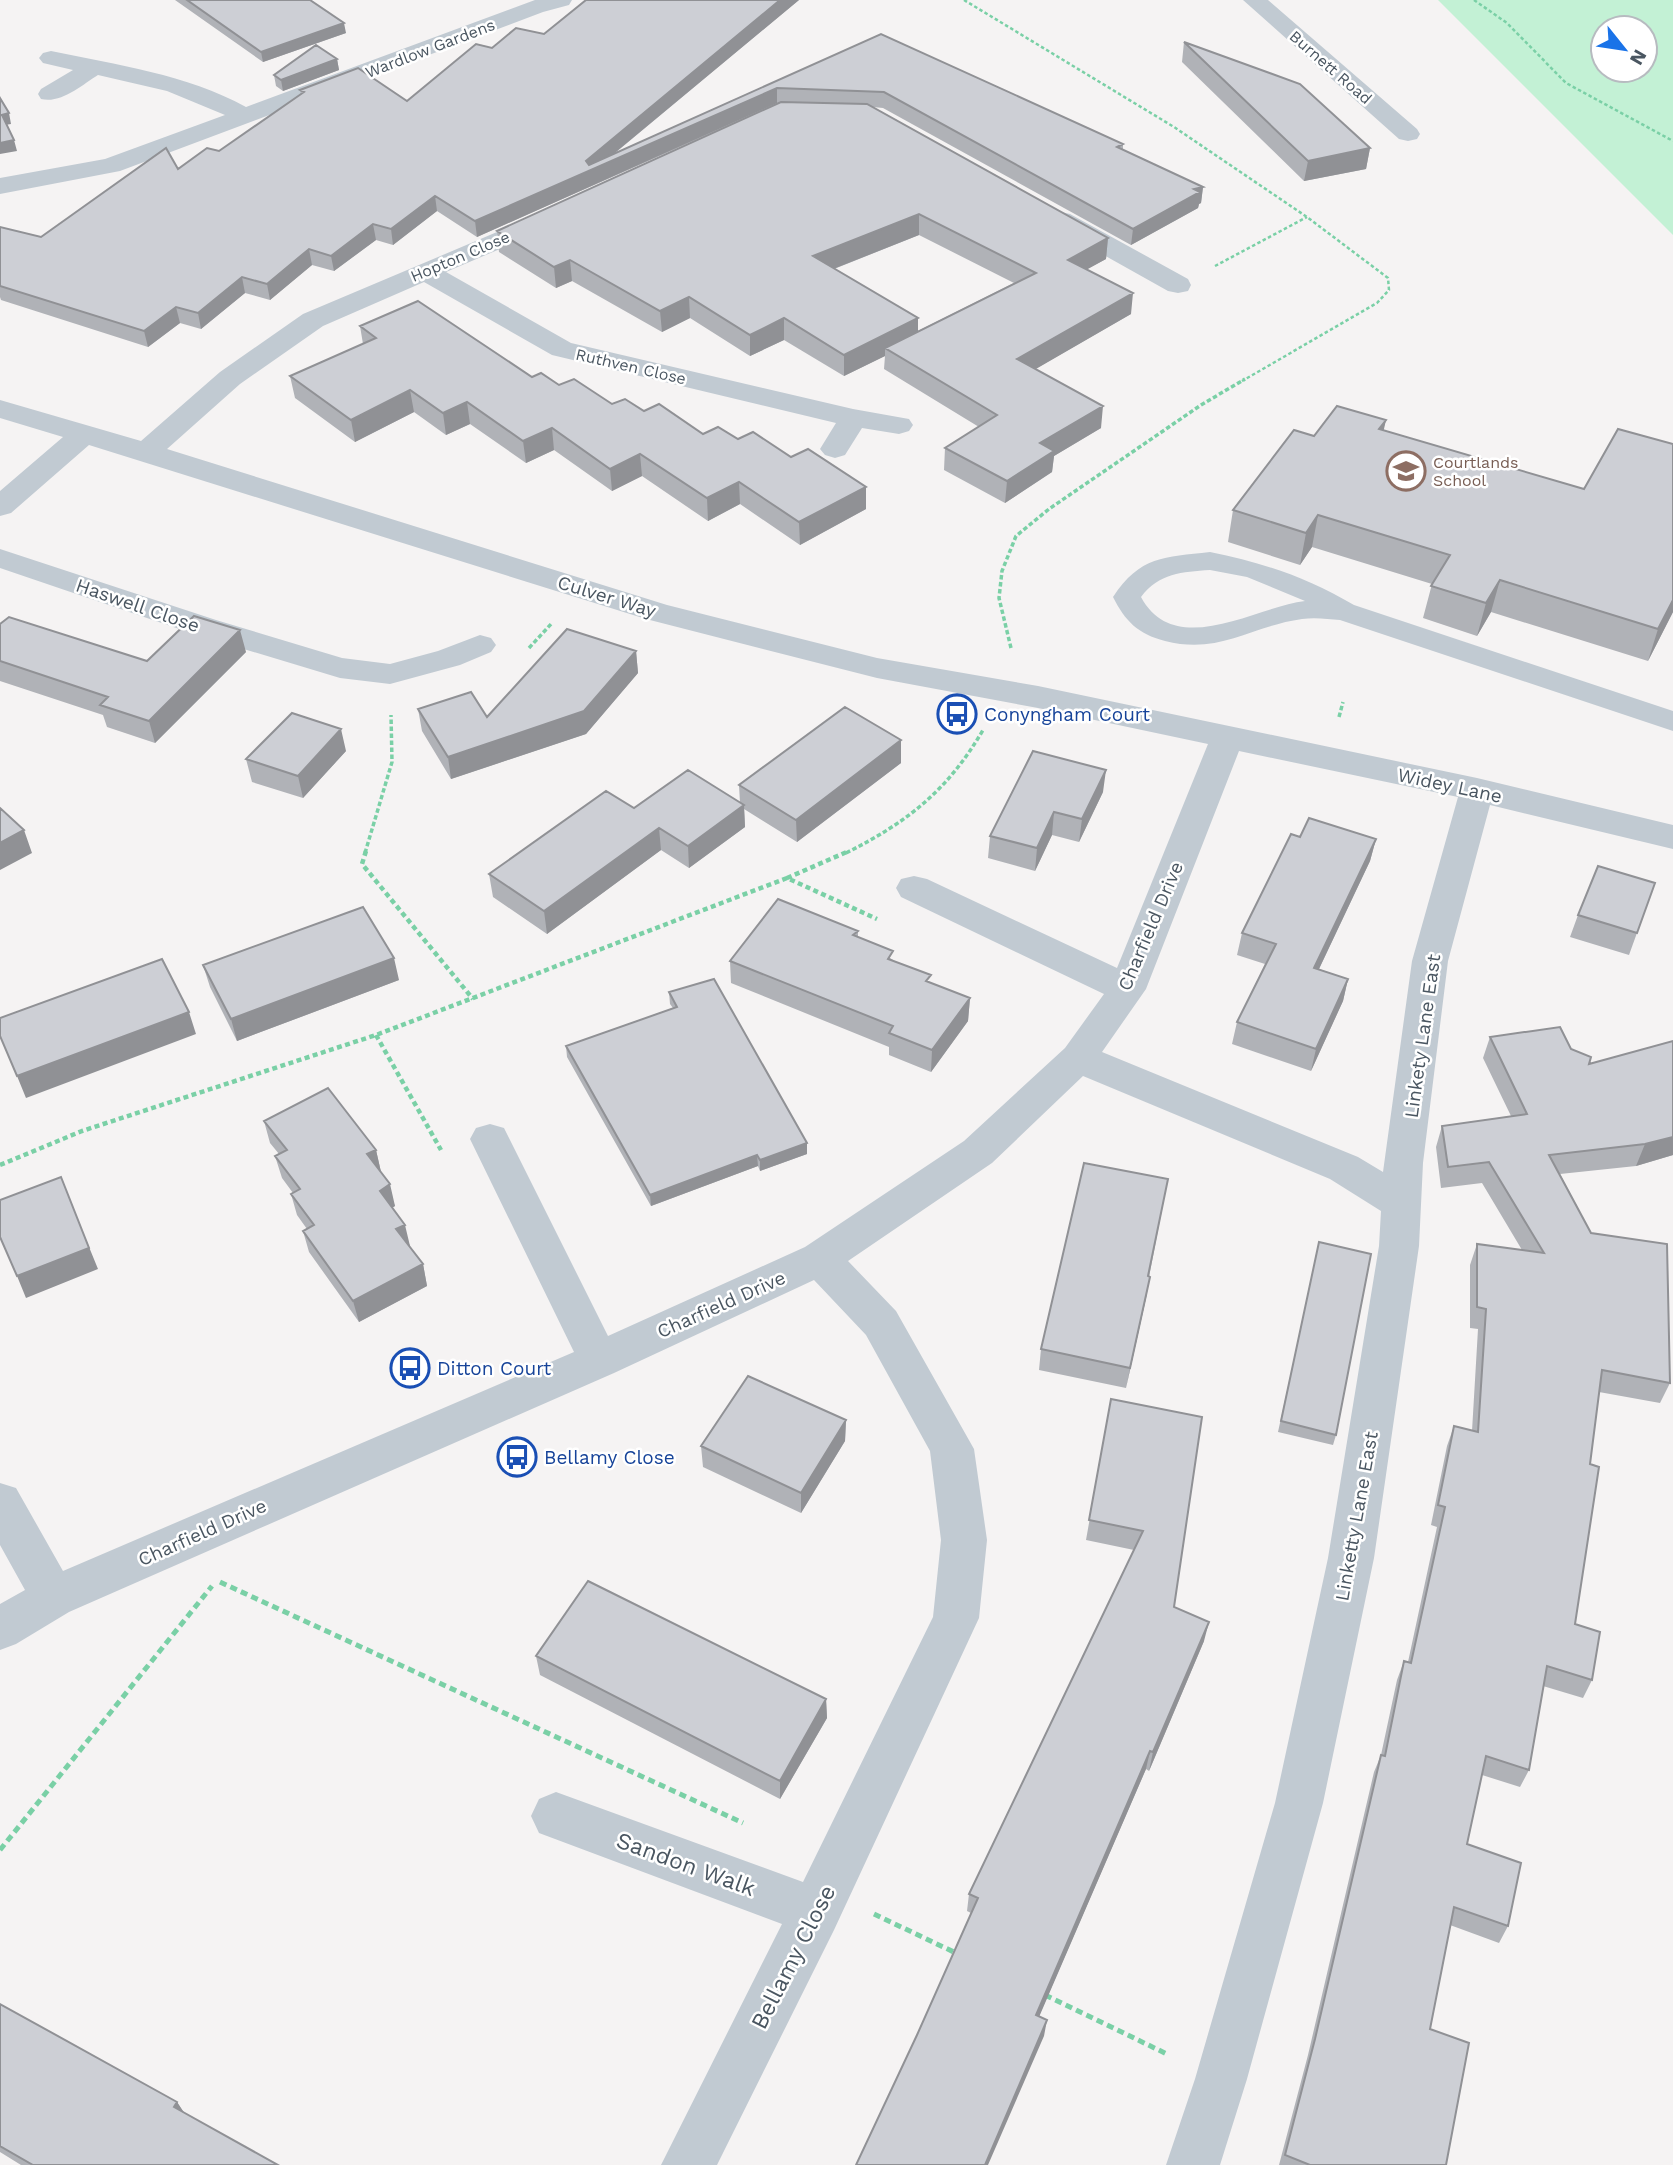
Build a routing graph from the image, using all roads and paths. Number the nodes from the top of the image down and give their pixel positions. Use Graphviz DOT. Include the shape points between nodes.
graph roads {
  1 [pos="561,0"];
  2 [pos="1254,0"];
  3 [pos="1474,0"];
  4 [pos="530,3"];
  5 [pos="51,58"];
  6 [pos="93,68"];
  7 [pos="50,94"];
  8 [pos="1422,112"];
  9 [pos="245,116"];
  10 [pos="1673,141"];
  11 [pos="0,186"];
  12 [pos="575,207"];
  13 [pos="1044,210"];
  14 [pos="1307,217"];
  15 [pos="425,271"];
  16 [pos="1178,285"];
  17 [pos="0,409"];
  18 [pos="853,418"];
  19 [pos="900,425"];
  20 [pos="83,435"];
  21 [pos="835,449"];
  22 [pos="146,452"];
  23 [pos="0,508"];
  24 [pos="0,558"];
  25 [pos="1344,611"];
  26 [pos="480,645"];
  27 [pos="390,674"];
  28 [pos="996,690"];
  29 [pos="1673,721"];
  30 [pos="1227,738"];
  31 [pos="1477,790"];
  32 [pos="1673,838"];
  33 [pos="787,878"];
  34 [pos="914,888"];
  35 [pos="1127,989"];
  36 [pos="473,999"];
  37 [pos="1078,1058"];
  38 [pos="490,1139"];
  39 [pos="0,1165"];
  40 [pos="1399,1202"];
  41 [pos="820,1259"];
  42 [pos="599,1360"];
  43 [pos="0,1502"];
  44 [pos="53,1597"];
  45 [pos="0,1629"];
  46 [pos="556,1816"];
  47 [pos="752,1827"];
  48 [pos="0,1850"];
  49 [pos="820,1901"];
  50 [pos="961,1955"];
  51 [pos="1035,1991"];
  52 [pos="1221,2079"];
  53 [pos="688,2165"];
  54 [pos="1193,2165"];
  1 -- 4 [label="street, Wardlow Gardens"];
  2 -- 8 [label="street, Burnett Road" via="1399,126"];
  3 -- 10 [label="path" via="1507,23 1566,83"];
  4 -- 9 [label="street, Wardlow Gardens"];
  5 -- 6 [label="street"];
  6 -- 7 [label="street"];
  6 -- 9 [label="street" via="191,90"];
  9 -- 11 [label="street, Wardlow Gardens" via="111,166"];
  12 -- 15 [label="street, Hopton Close"];
  13 -- 16 [label="street"];
  14 -- 16 [label="path"];
  15 -- 18 [label="street, Ruthven Close" via="562,349"];
  15 -- 22 [label="street, Hopton Close" via="313,320 230,378"];
  17 -- 20 [label="street, Culver Way"];
  18 -- 19 [label="street, Ruthven Close"];
  18 -- 21 [label="street"];
  20 -- 22 [label="street, Culver Way"];
  20 -- 23 [label="street"];
  22 -- 28 [label="street, Culver Way" via="657,612 877,668"];
  24 -- 27 [label="street, Haswell Close" via="328,665"];
  25 -- 25 [label="lane" via="1302,609 1221,636 1186,638 1138,619 1127,597 1141,578 1169,565 1210,561 1304,587"];
  25 -- 29 [label="lane"];
  26 -- 27 [label="street, Haswell Close"];
  27 -- 36 [label="path" via="392,762 362,864"];
  28 -- 30 [label="street, Culver Way"];
  28 -- 33 [label="path" via="983,733 948,785 899,826"];
  30 -- 31 [label="street, Widey Lane"];
  30 -- 35 [label="street, Charfield Drive"];
  31 -- 32 [label="street, Widey Lane"];
  31 -- 40 [label="street, Linkety Lane East" via="1430,961"];
  33 -- 34 [label="path" via="883,922"];
  33 -- 36 [label="path"];
  34 -- 35 [label="street"];
  35 -- 37 [label="street, Charfield Drive"];
  36 -- 39 [label="path" via="82,1131"];
  37 -- 40 [label="street" via="1344,1168"];
  37 -- 41 [label="street, Charfield Drive" via="978,1152"];
  38 -- 42 [label="street"];
  40 -- 52 [label="street, Linketty Lane East" via="1399,1247 1351,1558 1299,1803"];
  41 -- 42 [label="street, Charfield Drive"];
  41 -- 49 [label="street, Bellamy Close" via="881,1323 952,1449 964,1540 956,1618"];
  42 -- 44 [label="street, Charfield Drive"];
  43 -- 44 [label="street"];
  44 -- 45 [label="street, Charfield Drive"];
  46 -- 49 [label="street, Sandon Walk"];
  47 -- 48 [label="path" via="217,1580"];
  49 -- 50 [label="path"];
  49 -- 53 [label="street, Bellamy Close"];
  51 -- 52 [label="path"];
  52 -- 54 [label="street, Linketty Lane East"];
}
